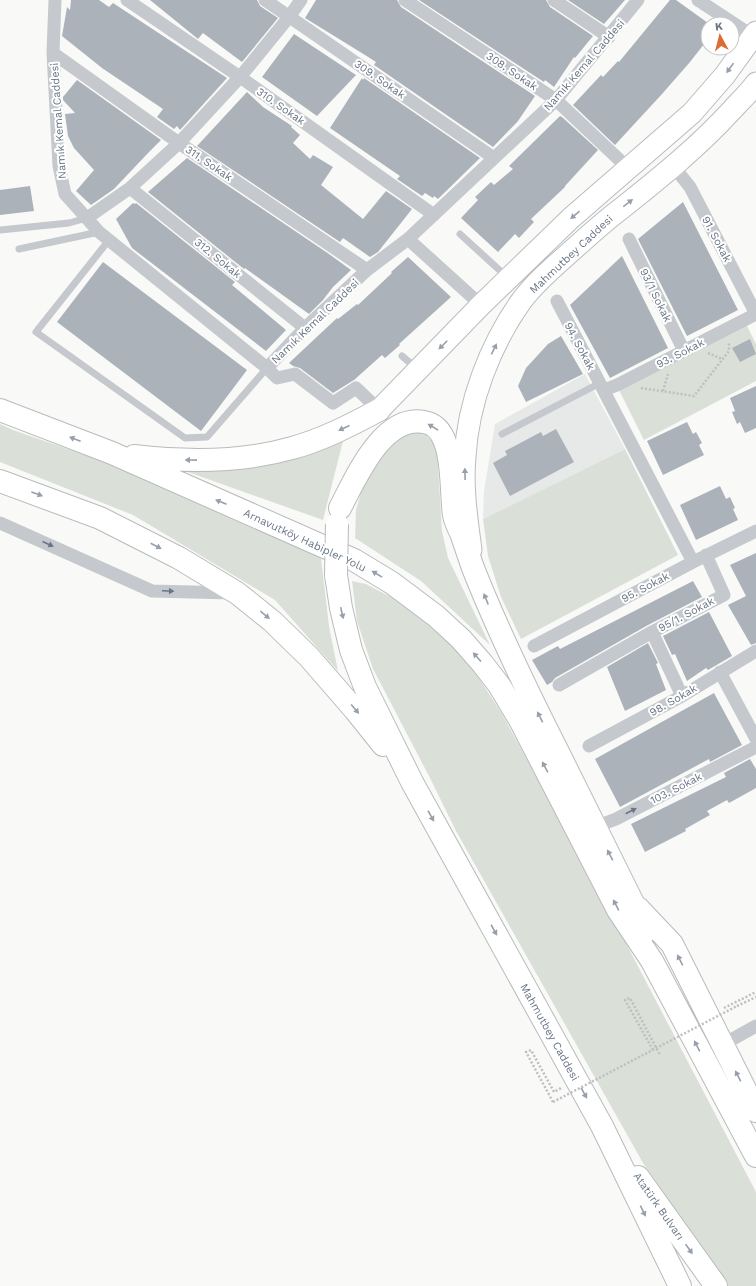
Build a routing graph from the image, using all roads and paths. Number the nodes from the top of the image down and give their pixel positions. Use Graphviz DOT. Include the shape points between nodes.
graph roads {
  1 [pos="55,0"];
  2 [pos="127,0"];
  3 [pos="266,0"];
  4 [pos="301,0"];
  5 [pos="405,0"];
  6 [pos="554,0"];
  7 [pos="638,0"];
  8 [pos="698,0"];
  9 [pos="289,17"];
  10 [pos="754,34"];
  11 [pos="609,37"];
  12 [pos="53,53"];
  13 [pos="240,77"];
  14 [pos="756,83"];
  15 [pos="556,100"];
  16 [pos="179,143"];
  17 [pos="494,158"];
  18 [pos="674,167"];
  19 [pos="628,168"];
  20 [pos="130,188"];
  21 [pos="434,215"];
  22 [pos="87,218"];
  23 [pos="0,230"];
  24 [pos="460,234"];
  25 [pos="104,236"];
  26 [pos="629,239"];
  27 [pos="408,240"];
  28 [pos="19,249"];
  29 [pos="367,270"];
  30 [pos="508,279"];
  31 [pos="753,298"];
  32 [pos="557,301"];
  33 [pos="481,305"];
  34 [pos="756,314"];
  35 [pos="306,328"];
  36 [pos="728,328"];
  37 [pos="684,351"];
  38 [pos="402,356"];
  39 [pos="267,368"];
  40 [pos="417,370"];
  41 [pos="617,385"];
  42 [pos="602,386"];
  43 [pos="0,410"];
  44 [pos="379,410"];
  45 [pos="502,434"];
  46 [pos="112,453"];
  47 [pos="0,481"];
  48 [pos="339,516"];
  49 [pos="0,522"];
  50 [pos="756,531"];
  51 [pos="706,555"];
  52 [pos="693,562"];
  53 [pos="474,568"];
  54 [pos="237,593"];
  55 [pos="652,632"];
  56 [pos="534,646"];
  57 [pos="756,650"];
  58 [pos="720,672"];
  59 [pos="559,685"];
  60 [pos="682,696"];
  61 [pos="756,739"];
  62 [pos="589,746"];
  63 [pos="756,747"];
  64 [pos="412,782"];
  65 [pos="563,802"];
  66 [pos="596,827"];
  67 [pos="633,903"];
  68 [pos="652,961"];
  69 [pos="756,992"];
  70 [pos="756,997"];
  71 [pos="730,1005"];
  72 [pos="756,1026"];
  73 [pos="722,1045"];
  74 [pos="653,1050"];
  75 [pos="660,1055"];
  76 [pos="554,1092"];
  77 [pos="756,1109"];
  78 [pos="602,1126"];
  79 [pos="756,1156"];
  80 [pos="680,1286"];
  81 [pos="716,1286"];
  1 -- 12 [label="street, Namık Kemal Caddesi"];
  2 -- 13 [label="street, 310. Sokak"];
  3 -- 9 [label="street, 309. Sokak"];
  4 -- 9 [label="street"];
  5 -- 15 [label="street, 308. Sokak"];
  6 -- 11 [label="street"];
  7 -- 11 [label="street, Namık Kemal Caddesi"];
  8 -- 10 [label="street"];
  9 -- 13 [label="street"];
  9 -- 17 [label="street, 309. Sokak"];
  10 -- 19 [label="main road, one-way" via="725,75 692,113"];
  11 -- 15 [label="street, Namık Kemal Caddesi"];
  12 -- 16 [label="street, 311. Sokak"];
  12 -- 22 [label="street, Namık Kemal Caddesi" via="59,166 64,194"];
  13 -- 16 [label="street"];
  13 -- 21 [label="street, 310. Sokak"];
  14 -- 18 [label="main road, Mahmutbey Caddesi" via="716,128"];
  15 -- 17 [label="street, Namık Kemal Caddesi"];
  15 -- 19 [label="street, 308. Sokak"];
  16 -- 20 [label="street"];
  16 -- 29 [label="street, 311. Sokak"];
  17 -- 21 [label="street, Namık Kemal Caddesi"];
  18 -- 31 [label="street, 91. Sokak" via="690,187"];
  53 -- 18 [label="main road, Mahmutbey Caddesi, one-way" via="466,507 464,458 470,416 486,364 523,299 542,277 604,222"];
  19 -- 30 [label="main road, one-way" via="570,218"];
  20 -- 22 [label="street"];
  20 -- 35 [label="street, 312. Sokak"];
  21 -- 27 [label="street, Namık Kemal Caddesi"];
  22 -- 23 [label="lane" via="69,223"];
  22 -- 25 [label="street, Namık Kemal Caddesi"];
  24 -- 30 [label="lane"];
  25 -- 28 [label="lane"];
  25 -- 39 [label="street, Namık Kemal Caddesi"];
  25 -- 39 [label="lane" via="36,332 185,438 207,437"];
  26 -- 37 [label="street, 93/1 Sokak"];
  27 -- 29 [label="street, Namık Kemal Caddesi"];
  27 -- 33 [label="street"];
  29 -- 35 [label="street, Namık Kemal Caddesi"];
  30 -- 33 [label="main road"];
  31 -- 34 [label="street, 91. Sokak"];
  32 -- 42 [label="street, 94. Sokak"];
  33 -- 40 [label="main road, one-way"];
  34 -- 36 [label="street, 93. Sokak"];
  35 -- 39 [label="street, Namık Kemal Caddesi"];
  36 -- 37 [label="street, 93. Sokak"];
  36 -- 41 [label="path" via="729,351 694,396"];
  37 -- 41 [label="street, 93. Sokak"];
  38 -- 40 [label="lane"];
  39 -- 44 [label="street" via="277,378 295,374 333,403 356,388"];
  40 -- 44 [label="main road"];
  41 -- 42 [label="street, 93. Sokak"];
  42 -- 45 [label="lane"];
  42 -- 52 [label="street, 94. Sokak"];
  46 -- 43 [label="highway, Arnavutköy Habipler Yolu, one-way"];
  44 -- 46 [label="highway, one-way" via="328,435 293,448 262,455 235,459 164,460"];
  44 -- 48 [label="highway" via="354,459"];
  65 -- 46 [label="highway, Arnavutköy Habipler Yolu, one-way" via="499,686 461,639 436,616 392,583 354,560"];
  47 -- 54 [label="highway, one-way" via="100,518 180,558"];
  53 -- 48 [label="highway, one-way" via="454,516 445,440 438,429 429,424 406,423 394,429 378,444 363,466"];
  48 -- 64 [label="highway, one-way, bridge" via="336,575 351,650 365,687"];
  49 -- 54 [label="street, one-way" via="152,590"];
  50 -- 51 [label="street, 95. Sokak"];
  51 -- 52 [label="street, 95. Sokak"];
  51 -- 55 [label="street, 95/1. Sokak" via="724,595"];
  52 -- 56 [label="street, 95. Sokak"];
  66 -- 53 [label="highway, one-way" via="497,626"];
  54 -- 64 [label="highway, one-way" via="272,621 309,657"];
  55 -- 59 [label="street, 95/1. Sokak"];
  55 -- 60 [label="street, 95/1. Sokak"];
  57 -- 58 [label="street, 98. Sokak"];
  58 -- 60 [label="street, 98. Sokak"];
  58 -- 61 [label="street"];
  60 -- 62 [label="street, 98. Sokak"];
  66 -- 63 [label="street, 103. Sokak, one-way"];
  64 -- 78 [label="highway, Mahmutbey Caddesi, one-way"];
  65 -- 66 [label="highway"];
  68 -- 65 [label="highway, Arnavutköy Habipler Yolu, one-way" via="618,910"];
  67 -- 66 [label="highway, one-way"];
  67 -- 68 [label="highway"];
  73 -- 67 [label="highway, one-way" via="672,944"];
  79 -- 68 [label="highway, one-way"];
  69 -- 71 [label="path"];
  70 -- 74 [label="path, bridge"];
  72 -- 73 [label="street"];
  77 -- 73 [label="highway, one-way"];
  74 -- 75 [label="path" via="625,1000 630,998"];
  74 -- 76 [label="path, bridge" via="553,1102 526,1052 531,1050"];
  78 -- 80 [label="highway, Mahmutbey Caddesi, one-way"];
  78 -- 81 [label="highway, Atatürk Bulvarı, one-way"];
}
